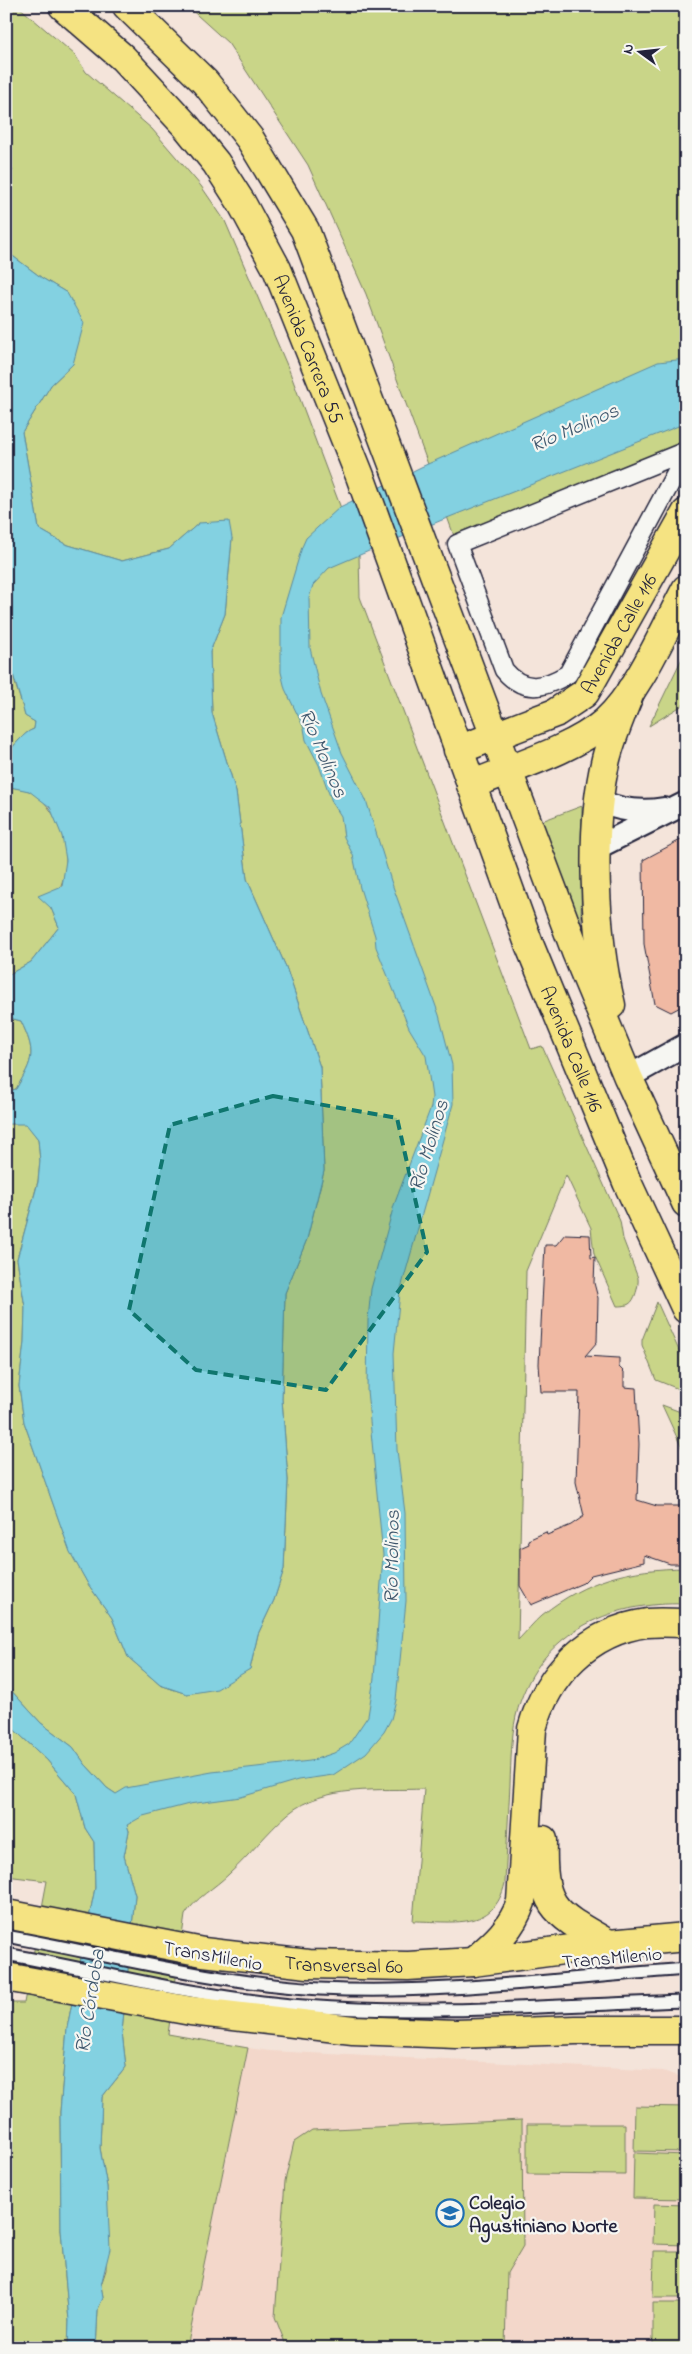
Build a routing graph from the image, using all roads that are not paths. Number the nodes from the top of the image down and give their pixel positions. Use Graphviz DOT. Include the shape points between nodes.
graph roads {
  1 [pos="63,6"];
  2 [pos="127,6"];
  3 [pos="686,453"];
  4 [pos="686,513"];
  5 [pos="686,589"];
  6 [pos="631,690"];
  7 [pos="495,736"];
  8 [pos="458,750"];
  9 [pos="508,770"];
  10 [pos="471,785"];
  11 [pos="599,801"];
  12 [pos="682,805"];
  13 [pos="596,848"];
  14 [pos="686,1045"];
  15 [pos="628,1077"];
  16 [pos="686,1203"];
  17 [pos="686,1309"];
  18 [pos="686,1623"];
  19 [pos="686,1641"];
  20 [pos="20,1924"];
  21 [pos="6,1936"];
  22 [pos="686,1937"];
  23 [pos="609,1944"];
  24 [pos="6,1954"];
  25 [pos="473,1962"];
  26 [pos="201,1963"];
  27 [pos="686,1969"];
  28 [pos="15,1971"];
  29 [pos="193,2001"];
  30 [pos="686,2001"];
  31 [pos="686,2030"];
  1 -- 8 [label="main road, Avenida Carrera 55" via="123,58 216,163 277,269 360,476"];
  2 -- 7 [label="main road, Avenida Carrera 55" via="204,82 250,139 305,230"];
  3 -- 3 [label="street" via="568,674 538,687 512,680 504,670 457,544"];
  4 -- 7 [label="main road, Avenida Calle 116" via="585,693 555,713"];
  5 -- 6 [label="main road, Avenida Calle 116"];
  6 -- 9 [label="main road, Avenida Calle 116" via="603,723 585,736"];
  6 -- 11 [label="main road" via="606,758"];
  7 -- 8 [label="main road, Avenida Calle 116"];
  7 -- 9 [label="main road, Avenida Calle 116"];
  8 -- 10 [label="main road, Avenida Calle 116"];
  9 -- 10 [label="main road, Avenida Calle 116"];
  9 -- 15 [label="main road, Avenida Calle 116"];
  10 -- 17 [label="main road, Avenida Calle 116" via="572,1052"];
  11 -- 12 [label="street" via="634,812"];
  11 -- 13 [label="main road"];
  12 -- 13 [label="street"];
  13 -- 15 [label="main road" via="603,964"];
  14 -- 15 [label="street"];
  15 -- 16 [label="main road, Avenida Calle 116"];
  18 -- 25 [label="main road" via="648,1623 604,1636 562,1668 546,1690 532,1728 521,1902 517,1915 502,1938"];
  19 -- 23 [label="main road" via="647,1641 600,1657 578,1673 566,1688 553,1717 547,1749 545,1888 552,1904 567,1920"];
  20 -- 21 [label="lane"];
  20 -- 26 [label="main road, Transversal 60"];
  22 -- 23 [label="main road, Transversal 60"];
  23 -- 25 [label="main road, Transversal 60"];
  24 -- 28 [label="lane"];
  25 -- 26 [label="main road, Transversal 60" via="408,1966"];
  26 -- 27 [label="lane, TransMilenio" via="236,1980 318,1989 405,1990 527,1984"];
  28 -- 29 [label="main road"];
  29 -- 30 [label="lane, TransMilenio" via="382,2011"];
  29 -- 31 [label="main road" via="353,2030 405,2033"];
}
